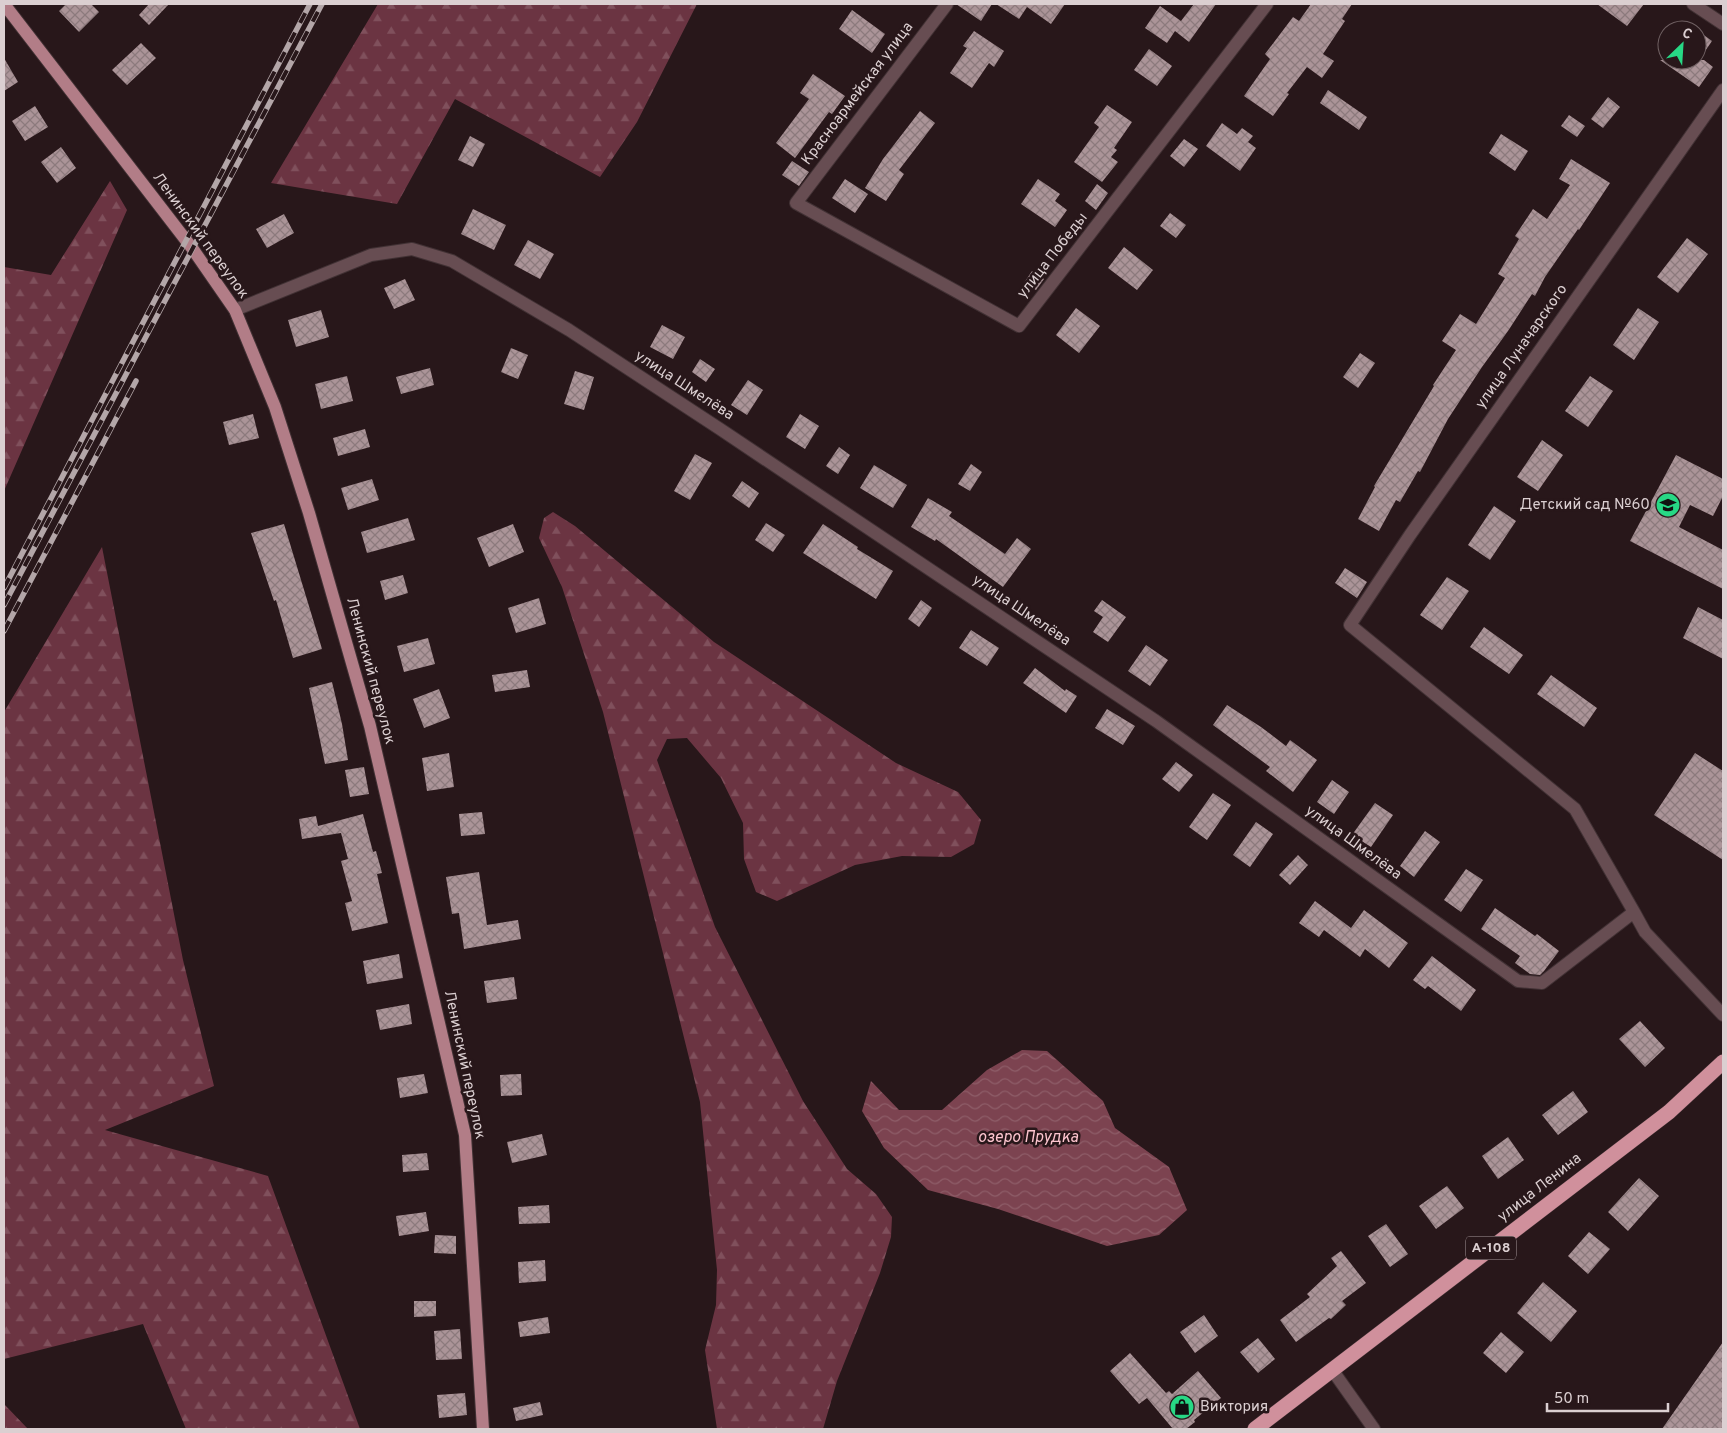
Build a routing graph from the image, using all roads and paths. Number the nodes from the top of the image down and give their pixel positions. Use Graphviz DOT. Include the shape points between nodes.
graph roads {
  1 [pos="4,4"];
  2 [pos="947,4"];
  3 [pos="1267,4"];
  4 [pos="1693,4"];
  5 [pos="1723,24"];
  6 [pos="1723,90"];
  7 [pos="796,203"];
  8 [pos="234,310"];
  9 [pos="1634,912"];
  10 [pos="1723,1015"];
  11 [pos="1723,1062"];
  12 [pos="1332,1371"];
  13 [pos="483,1429"];
  14 [pos="1255,1429"];
  15 [pos="1374,1429"];
  1 -- 8 [label="main road, Ленинский переулок" via="192,248"];
  2 -- 7 [label="street, Красноармейская улица"];
  3 -- 7 [label="street, улица Победы" via="1018,326"];
  4 -- 5 [label="street"];
  6 -- 9 [label="street, улица Луначарского" via="1350,625 1576,809"];
  8 -- 9 [label="street, улица Шмелёва" via="371,255 412,249 452,261 569,330 712,423 1156,721 1518,982 1542,983"];
  8 -- 13 [label="main road, Ленинский переулок" via="275,406 370,726 465,1135"];
  9 -- 10 [label="street" via="1645,932"];
  11 -- 12 [label="highway, улица Ленина / А-108" via="1669,1112"];
  12 -- 14 [label="highway, улица Ленина / А-108"];
  12 -- 15 [label="street"];
}
